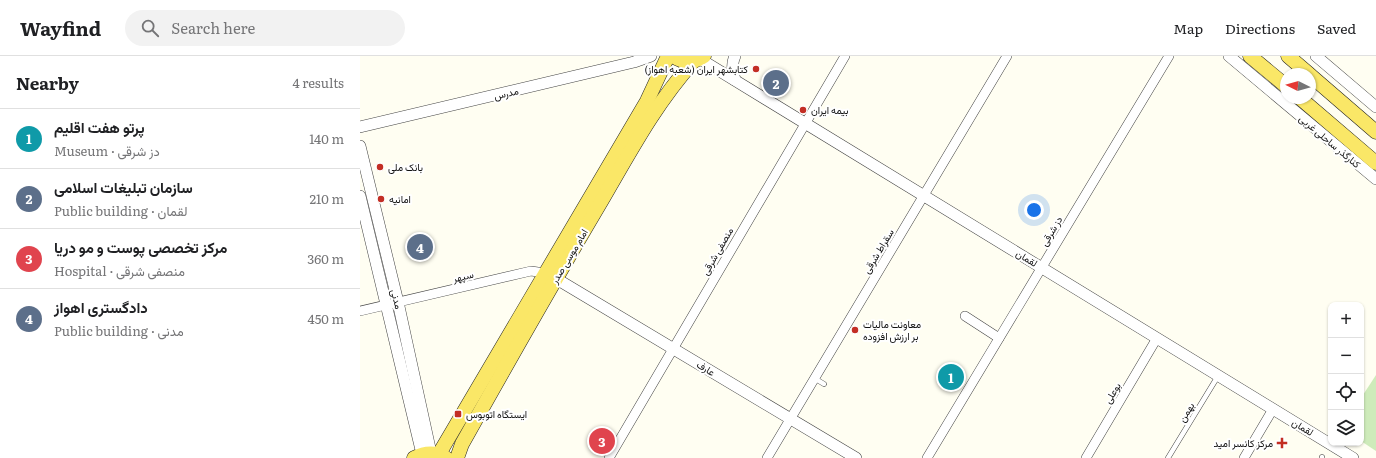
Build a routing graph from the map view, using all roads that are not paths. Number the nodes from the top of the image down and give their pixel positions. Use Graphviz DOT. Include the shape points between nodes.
graph roads {
  1 [pos="651,56"];
  2 [pos="668,56"];
  3 [pos="673,56"];
  4 [pos="735,56"];
  5 [pos="845,56"];
  6 [pos="1007,56"];
  7 [pos="1169,56"];
  8 [pos="1229,56"];
  9 [pos="1250,56"];
  10 [pos="1288,56"];
  11 [pos="1316,56"];
  12 [pos="699,59"];
  13 [pos="1303,68"];
  14 [pos="1316,79"];
  15 [pos="735,80"];
  16 [pos="1280,81"];
  17 [pos="1307,104"];
  18 [pos="1376,107"];
  19 [pos="806,123"];
  20 [pos="360,127"];
  21 [pos="1376,132"];
  22 [pos="360,146"];
  23 [pos="1376,163"];
  24 [pos="1376,179"];
  25 [pos="360,196"];
  26 [pos="924,196"];
  27 [pos="362,217"];
  28 [pos="1041,267"];
  29 [pos="550,276"];
  30 [pos="398,302"];
  31 [pos="386,305"];
  32 [pos="360,311"];
  33 [pos="965,316"];
  34 [pos="999,338"];
  35 [pos="1157,338"];
  36 [pos="673,349"];
  37 [pos="1218,376"];
  38 [pos="814,378"];
  39 [pos="824,384"];
  40 [pos="1273,409"];
  41 [pos="790,419"];
  42 [pos="431,455"];
  43 [pos="457,458"];
  44 [pos="609,458"];
  45 [pos="767,458"];
  46 [pos="856,458"];
  47 [pos="927,458"];
  48 [pos="1086,458"];
  49 [pos="1168,458"];
  50 [pos="1244,458"];
  51 [pos="1353,458"];
  1 -- 20 [label="street, مدرس"];
  2 -- 29 [label="main road, امام موسی صدر" via="647,101"];
  3 -- 12 [label="main road" via="686,62"];
  4 -- 15 [label="street" via="732,70"];
  5 -- 19 [label="street, منصفی شرقی"];
  6 -- 26 [label="street, سقراط شرقی"];
  7 -- 28 [label="street, دز شرقی"];
  8 -- 24 [label="street, کنارگذر ساحلی غربی"];
  9 -- 16 [label="main road"];
  10 -- 13 [label="main road"];
  11 -- 18 [label="street"];
  12 -- 15 [label="street, لقمان"];
  12 -- 29 [label="main road, امام موسی صدر" via="680,76 657,106"];
  14 -- 21 [label="main road"];
  15 -- 19 [label="street, لقمان"];
  17 -- 23 [label="main road"];
  19 -- 26 [label="street, لقمان"];
  19 -- 36 [label="street, منصفی شرقی"];
  22 -- 30 [label="street, مدنی"];
  25 -- 27 [label="street, مدنی"];
  26 -- 28 [label="street, لقمان"];
  26 -- 38 [label="street, سقراط شرقی"];
  27 -- 31 [label="street, مدنی"];
  28 -- 34 [label="street, دز شرقی"];
  28 -- 35 [label="street, لقمان"];
  29 -- 30 [label="street, سپهر" via="531,271"];
  29 -- 36 [label="street, عارف"];
  29 -- 42 [label="main road, امام موسی صدر"];
  29 -- 43 [label="main road, امام موسی صدر"];
  30 -- 31 [label="street, سپهر"];
  30 -- 42 [label="street, مدنی"];
  31 -- 32 [label="street, سپهر"];
  31 -- 42 [label="street, مدنی"];
  33 -- 34 [label="street"];
  34 -- 47 [label="street, دز شرقی"];
  35 -- 37 [label="street, لقمان"];
  35 -- 48 [label="street, بوعلی"];
  36 -- 41 [label="street, عارف"];
  36 -- 44 [label="street, منصفی شرقی"];
  37 -- 40 [label="street, لقمان"];
  37 -- 49 [label="lane, بهمن"];
  38 -- 39 [label="lane"];
  38 -- 41 [label="street, سقراط شرقی"];
  40 -- 50 [label="street"];
  40 -- 51 [label="street, لقمان"];
  41 -- 45 [label="street, سقراط شرقی"];
  41 -- 46 [label="street, عارف"];
}
